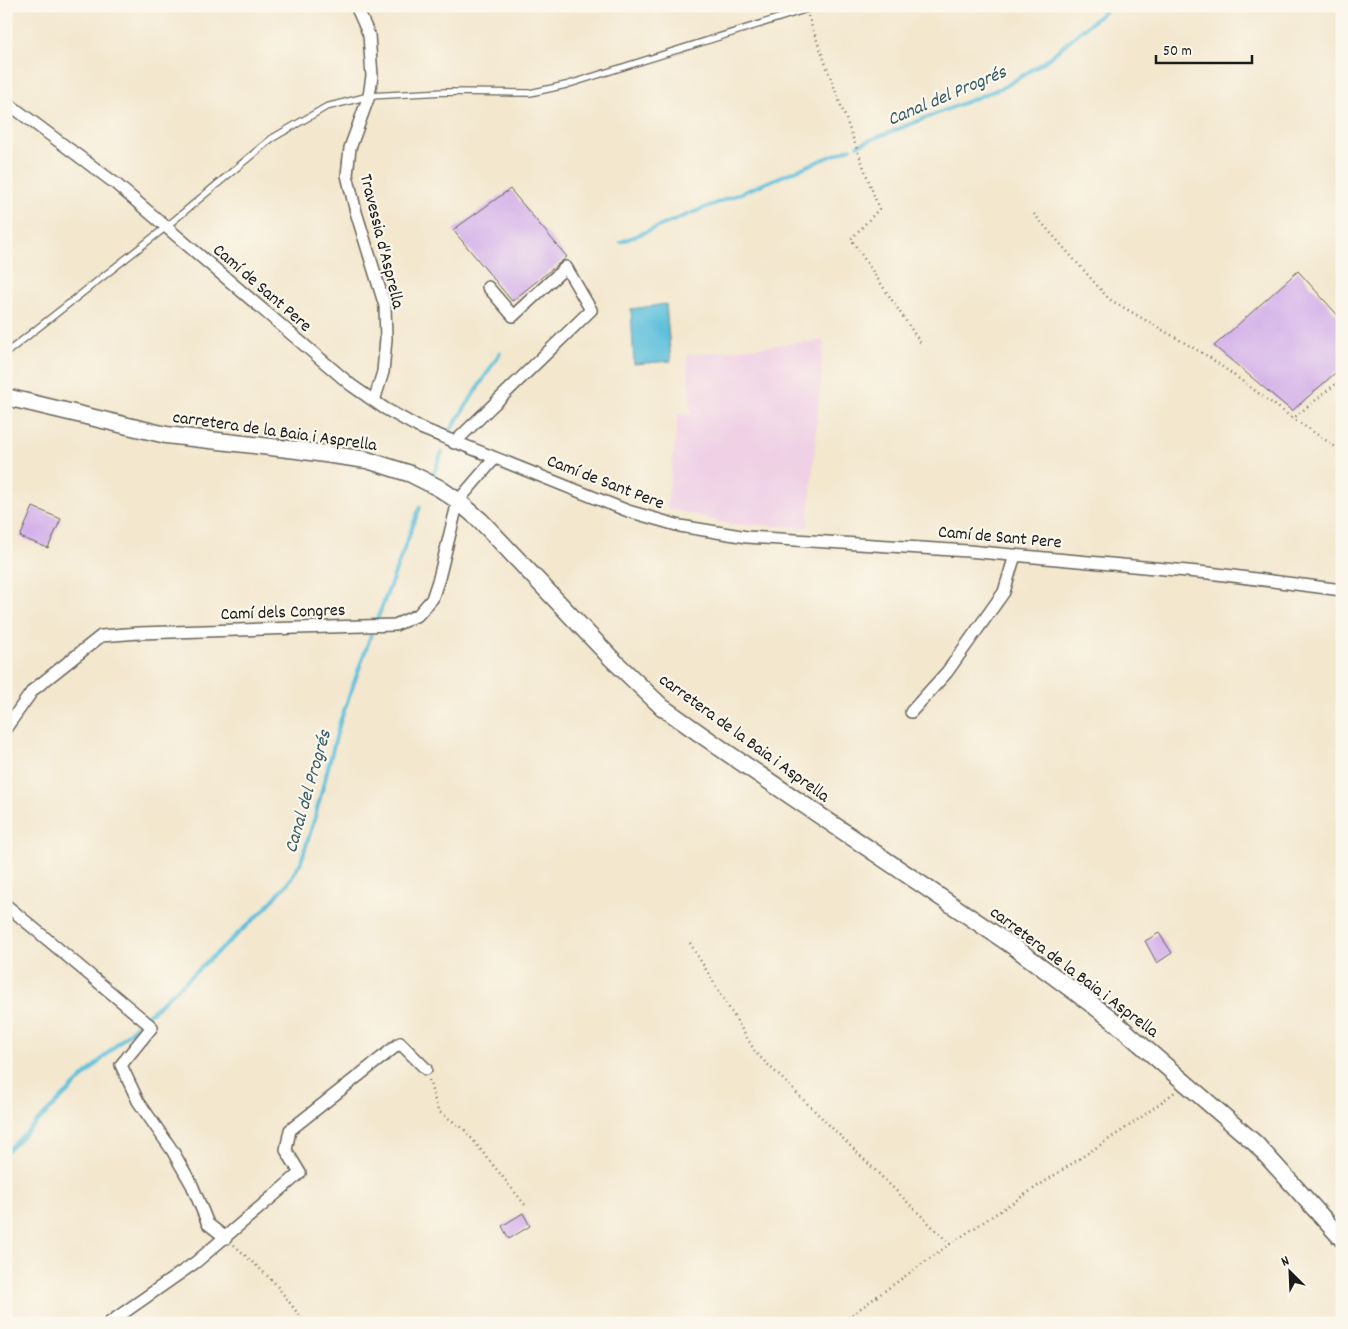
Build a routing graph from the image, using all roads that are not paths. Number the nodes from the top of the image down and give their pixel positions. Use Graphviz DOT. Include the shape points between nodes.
graph roads {
  1 [pos="356,6"];
  2 [pos="817,6"];
  3 [pos="369,96"];
  4 [pos="6,102"];
  5 [pos="166,226"];
  6 [pos="488,287"];
  7 [pos="6,353"];
  8 [pos="6,397"];
  9 [pos="374,401"];
  10 [pos="454,442"];
  11 [pos="495,458"];
  12 [pos="458,501"];
  13 [pos="1014,555"];
  14 [pos="1342,590"];
  15 [pos="911,712"];
  16 [pos="6,728"];
  17 [pos="6,905"];
  18 [pos="426,1069"];
  19 [pos="226,1238"];
  20 [pos="1342,1239"];
  21 [pos="108,1323"];
  1 -- 3 [label="street, Travessia d'Asprella" via="369,35 372,76"];
  2 -- 3 [label="lane" via="566,85 530,93 445,92"];
  3 -- 5 [label="lane" via="326,108 271,139"];
  3 -- 9 [label="street, Travessia d'Asprella" via="350,148 347,175 385,306 383,372"];
  4 -- 5 [label="street, Camí de Sant Pere"];
  5 -- 7 [label="lane"];
  5 -- 9 [label="street, Camí de Sant Pere" via="291,335"];
  6 -- 10 [label="street" via="513,316 566,267 591,310"];
  8 -- 12 [label="main road, carretera de la Baia i Asprella" via="166,435 367,460 411,474"];
  9 -- 10 [label="street, Camí de Sant Pere" via="418,427"];
  10 -- 11 [label="street, Camí de Sant Pere"];
  11 -- 12 [label="street, Camí dels Congres"];
  11 -- 13 [label="street, Camí de Sant Pere" via="628,511 680,526 747,537"];
  12 -- 16 [label="street, Camí dels Congres" via="432,599 418,615 395,625 101,636 33,690"];
  12 -- 20 [label="main road, carretera de la Baia i Asprella" via="662,707 1017,949 1109,1017 1256,1144"];
  13 -- 14 [label="street, Camí de Sant Pere" via="1209,573"];
  13 -- 15 [label="street" via="1004,592 946,672"];
  17 -- 19 [label="street" via="152,1027 121,1065 138,1101 192,1185 208,1224"];
  18 -- 19 [label="street" via="400,1043 290,1130 286,1150 300,1172"];
  19 -- 21 [label="street"];
}
